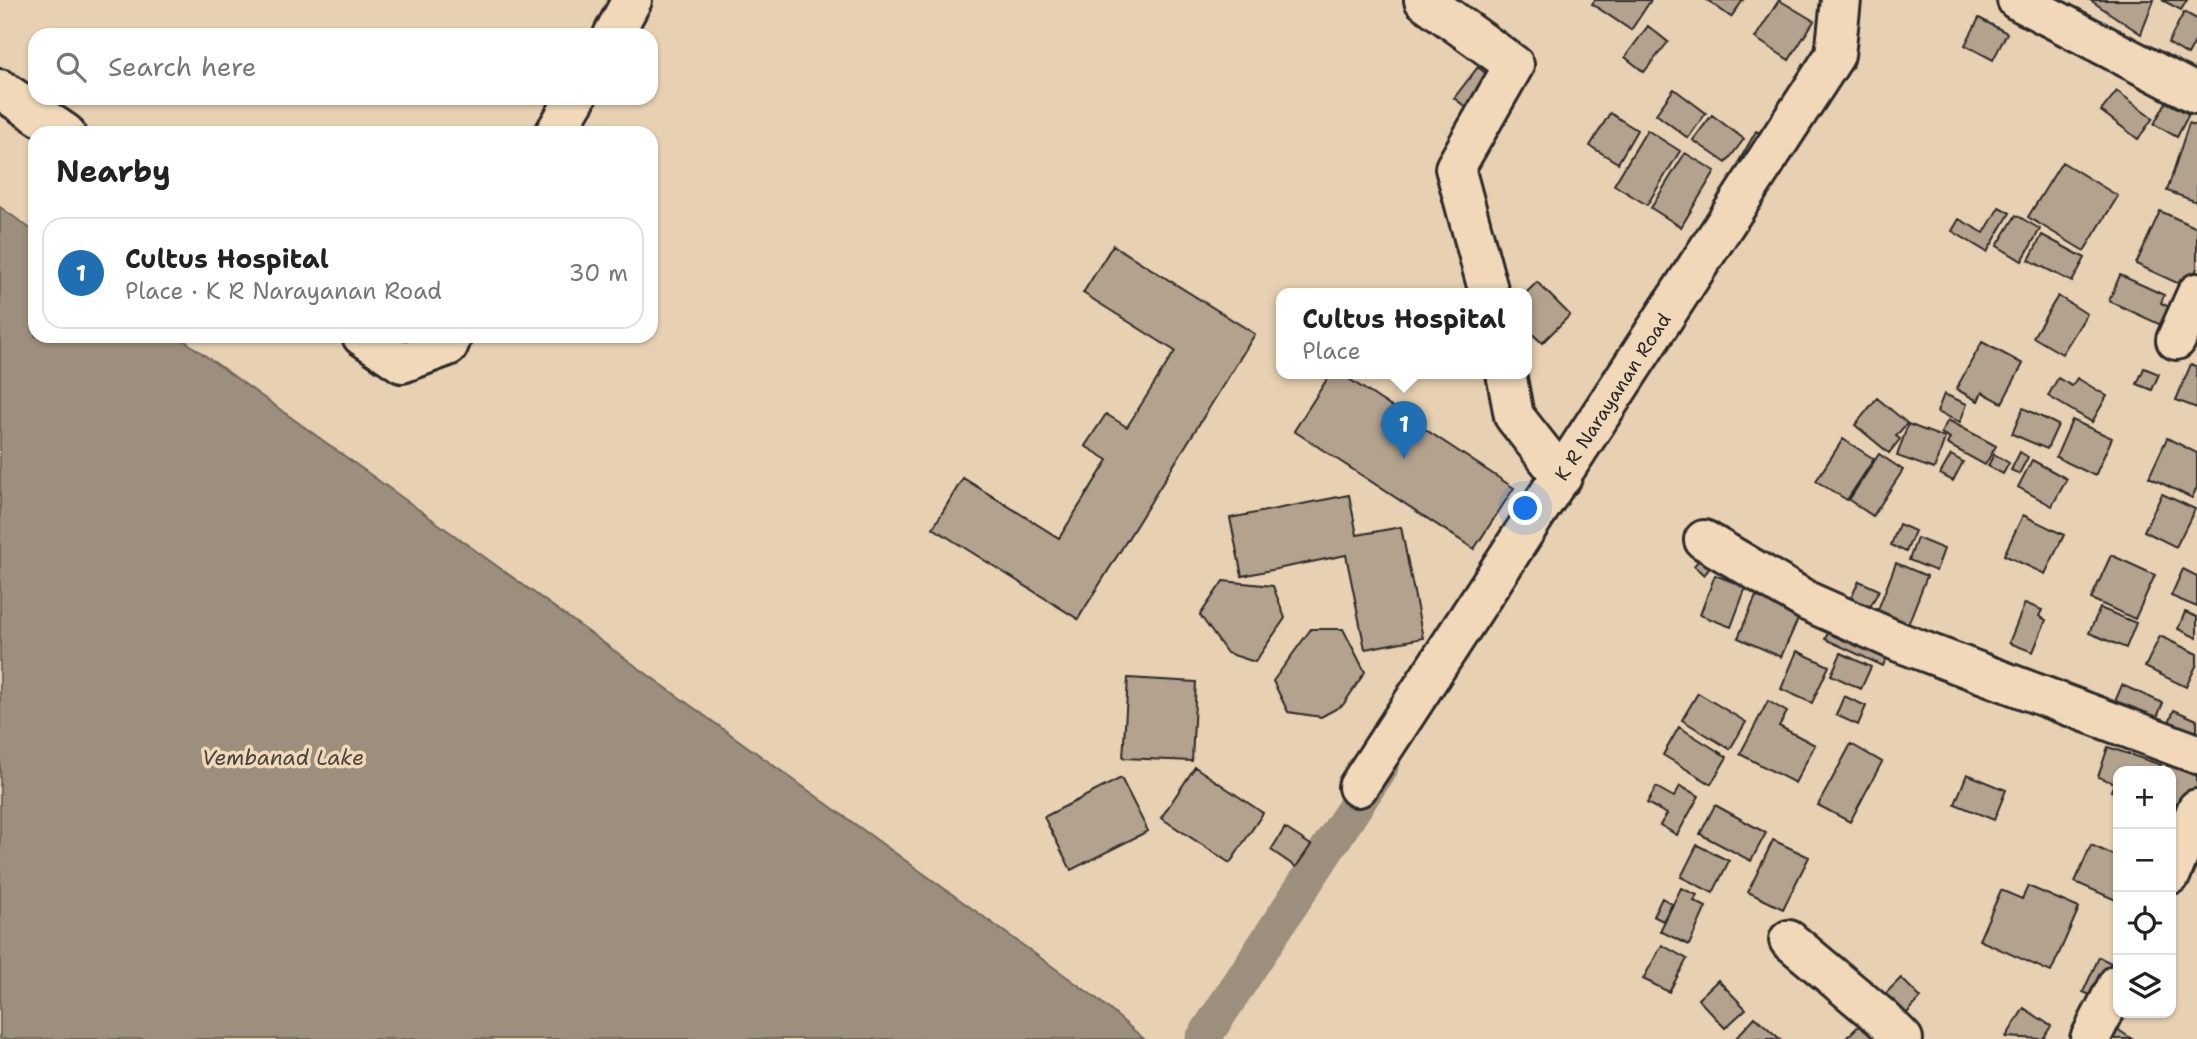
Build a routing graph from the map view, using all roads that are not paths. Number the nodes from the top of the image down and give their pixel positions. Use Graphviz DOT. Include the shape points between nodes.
graph roads {
  1 [pos="632,0"];
  2 [pos="1424,0"];
  3 [pos="1841,0"];
  4 [pos="2017,0"];
  5 [pos="617,28"];
  6 [pos="0,89"];
  7 [pos="2197,94"];
  8 [pos="572,105"];
  9 [pos="55,126"];
  10 [pos="559,126"];
  11 [pos="1488,288"];
  12 [pos="2197,293"];
  13 [pos="2176,340"];
  14 [pos="372,343"];
  15 [pos="449,343"];
  16 [pos="1507,379"];
  17 [pos="1562,477"];
  18 [pos="1704,540"];
  19 [pos="2197,754"];
  20 [pos="1358,787"];
  21 [pos="2197,809"];
  22 [pos="2176,862"];
  23 [pos="1789,940"];
  24 [pos="2113,994"];
  25 [pos="1903,1039"];
  26 [pos="2090,1039"];
  1 -- 5 [label="street"];
  2 -- 11 [label="street" via="1514,65 1455,168"];
  3 -- 17 [label="street, K R Narayanan Road" via="1835,55"];
  4 -- 7 [label="street"];
  6 -- 9 [label="street"];
  8 -- 10 [label="street"];
  12 -- 13 [label="street"];
  14 -- 15 [label="street" via="402,363"];
  16 -- 17 [label="street" via="1514,416"];
  17 -- 20 [label="street, K R Narayanan Road"];
  18 -- 19 [label="street" via="1809,602 1899,642"];
  21 -- 22 [label="street"];
  23 -- 25 [label="street"];
  24 -- 26 [label="street"];
}
